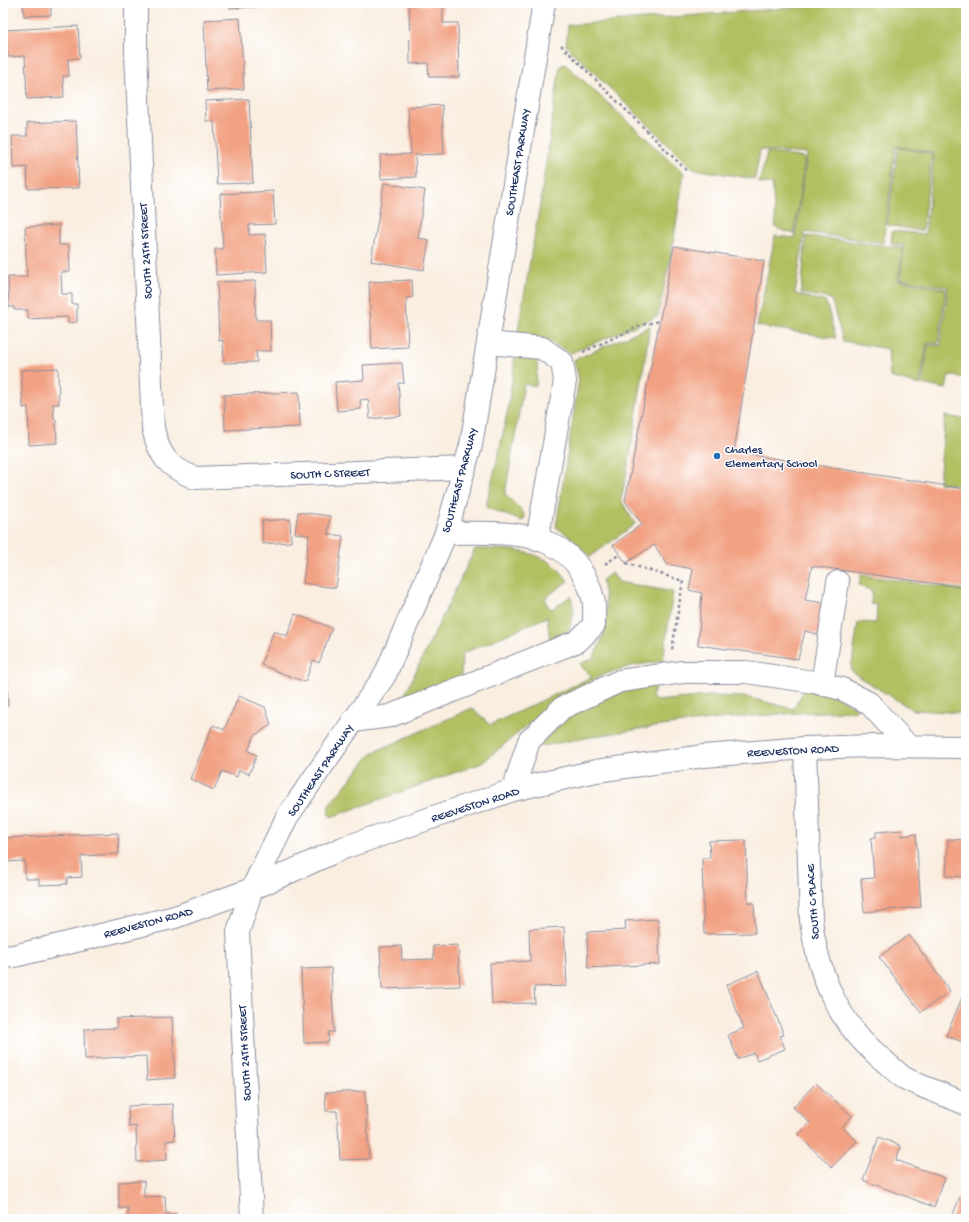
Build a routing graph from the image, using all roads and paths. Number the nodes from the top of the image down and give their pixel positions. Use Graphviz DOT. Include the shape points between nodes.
graph roads {
  1 [pos="136,3"];
  2 [pos="544,3"];
  3 [pos="561,44"];
  4 [pos="686,170"];
  5 [pos="660,321"];
  6 [pos="488,343"];
  7 [pos="562,362"];
  8 [pos="465,468"];
  9 [pos="195,478"];
  10 [pos="446,533"];
  11 [pos="537,540"];
  12 [pos="626,563"];
  13 [pos="838,582"];
  14 [pos="668,674"];
  15 [pos="822,684"];
  16 [pos="353,721"];
  17 [pos="908,746"];
  18 [pos="966,747"];
  19 [pos="805,748"];
  20 [pos="513,790"];
  21 [pos="252,889"];
  22 [pos="3,957"];
  23 [pos="966,1104"];
  24 [pos="252,1219"];
  1 -- 9 [label="street, SOUTH 24TH STREET" via="136,61 153,428 157,448 172,466"];
  2 -- 6 [label="street, SOUTHEAST PARKWAY"];
  3 -- 4 [label="path"];
  5 -- 7 [label="path" via="642,325"];
  6 -- 7 [label="street" via="542,348"];
  6 -- 8 [label="street, SOUTHEAST PARKWAY"];
  7 -- 11 [label="street" via="565,381"];
  8 -- 9 [label="street, SOUTH C STREET"];
  8 -- 10 [label="street, SOUTHEAST PARKWAY"];
  10 -- 11 [label="street" via="518,534"];
  10 -- 16 [label="street, SOUTHEAST PARKWAY" via="385,675"];
  11 -- 16 [label="street" via="556,545 584,576 593,599 594,625 578,641 390,716"];
  12 -- 14 [label="path" via="683,581"];
  13 -- 15 [label="street"];
  14 -- 15 [label="street" via="746,672"];
  14 -- 20 [label="street" via="620,681 562,708 529,741"];
  15 -- 17 [label="street" via="842,689 869,703"];
  16 -- 21 [label="street, SOUTHEAST PARKWAY" via="287,816"];
  17 -- 18 [label="street, REEVESTON ROAD"];
  17 -- 19 [label="street, REEVESTON ROAD"];
  19 -- 20 [label="street, REEVESTON ROAD" via="704,756 596,771"];
  19 -- 23 [label="street, SOUTH C PLACE" via="810,921 816,950 831,995 847,1024 872,1051 903,1077"];
  20 -- 21 [label="street, REEVESTON ROAD" via="343,848"];
  21 -- 22 [label="street, REEVESTON ROAD" via="175,917"];
  21 -- 24 [label="street, SOUTH 24TH STREET" via="238,932"];
}
